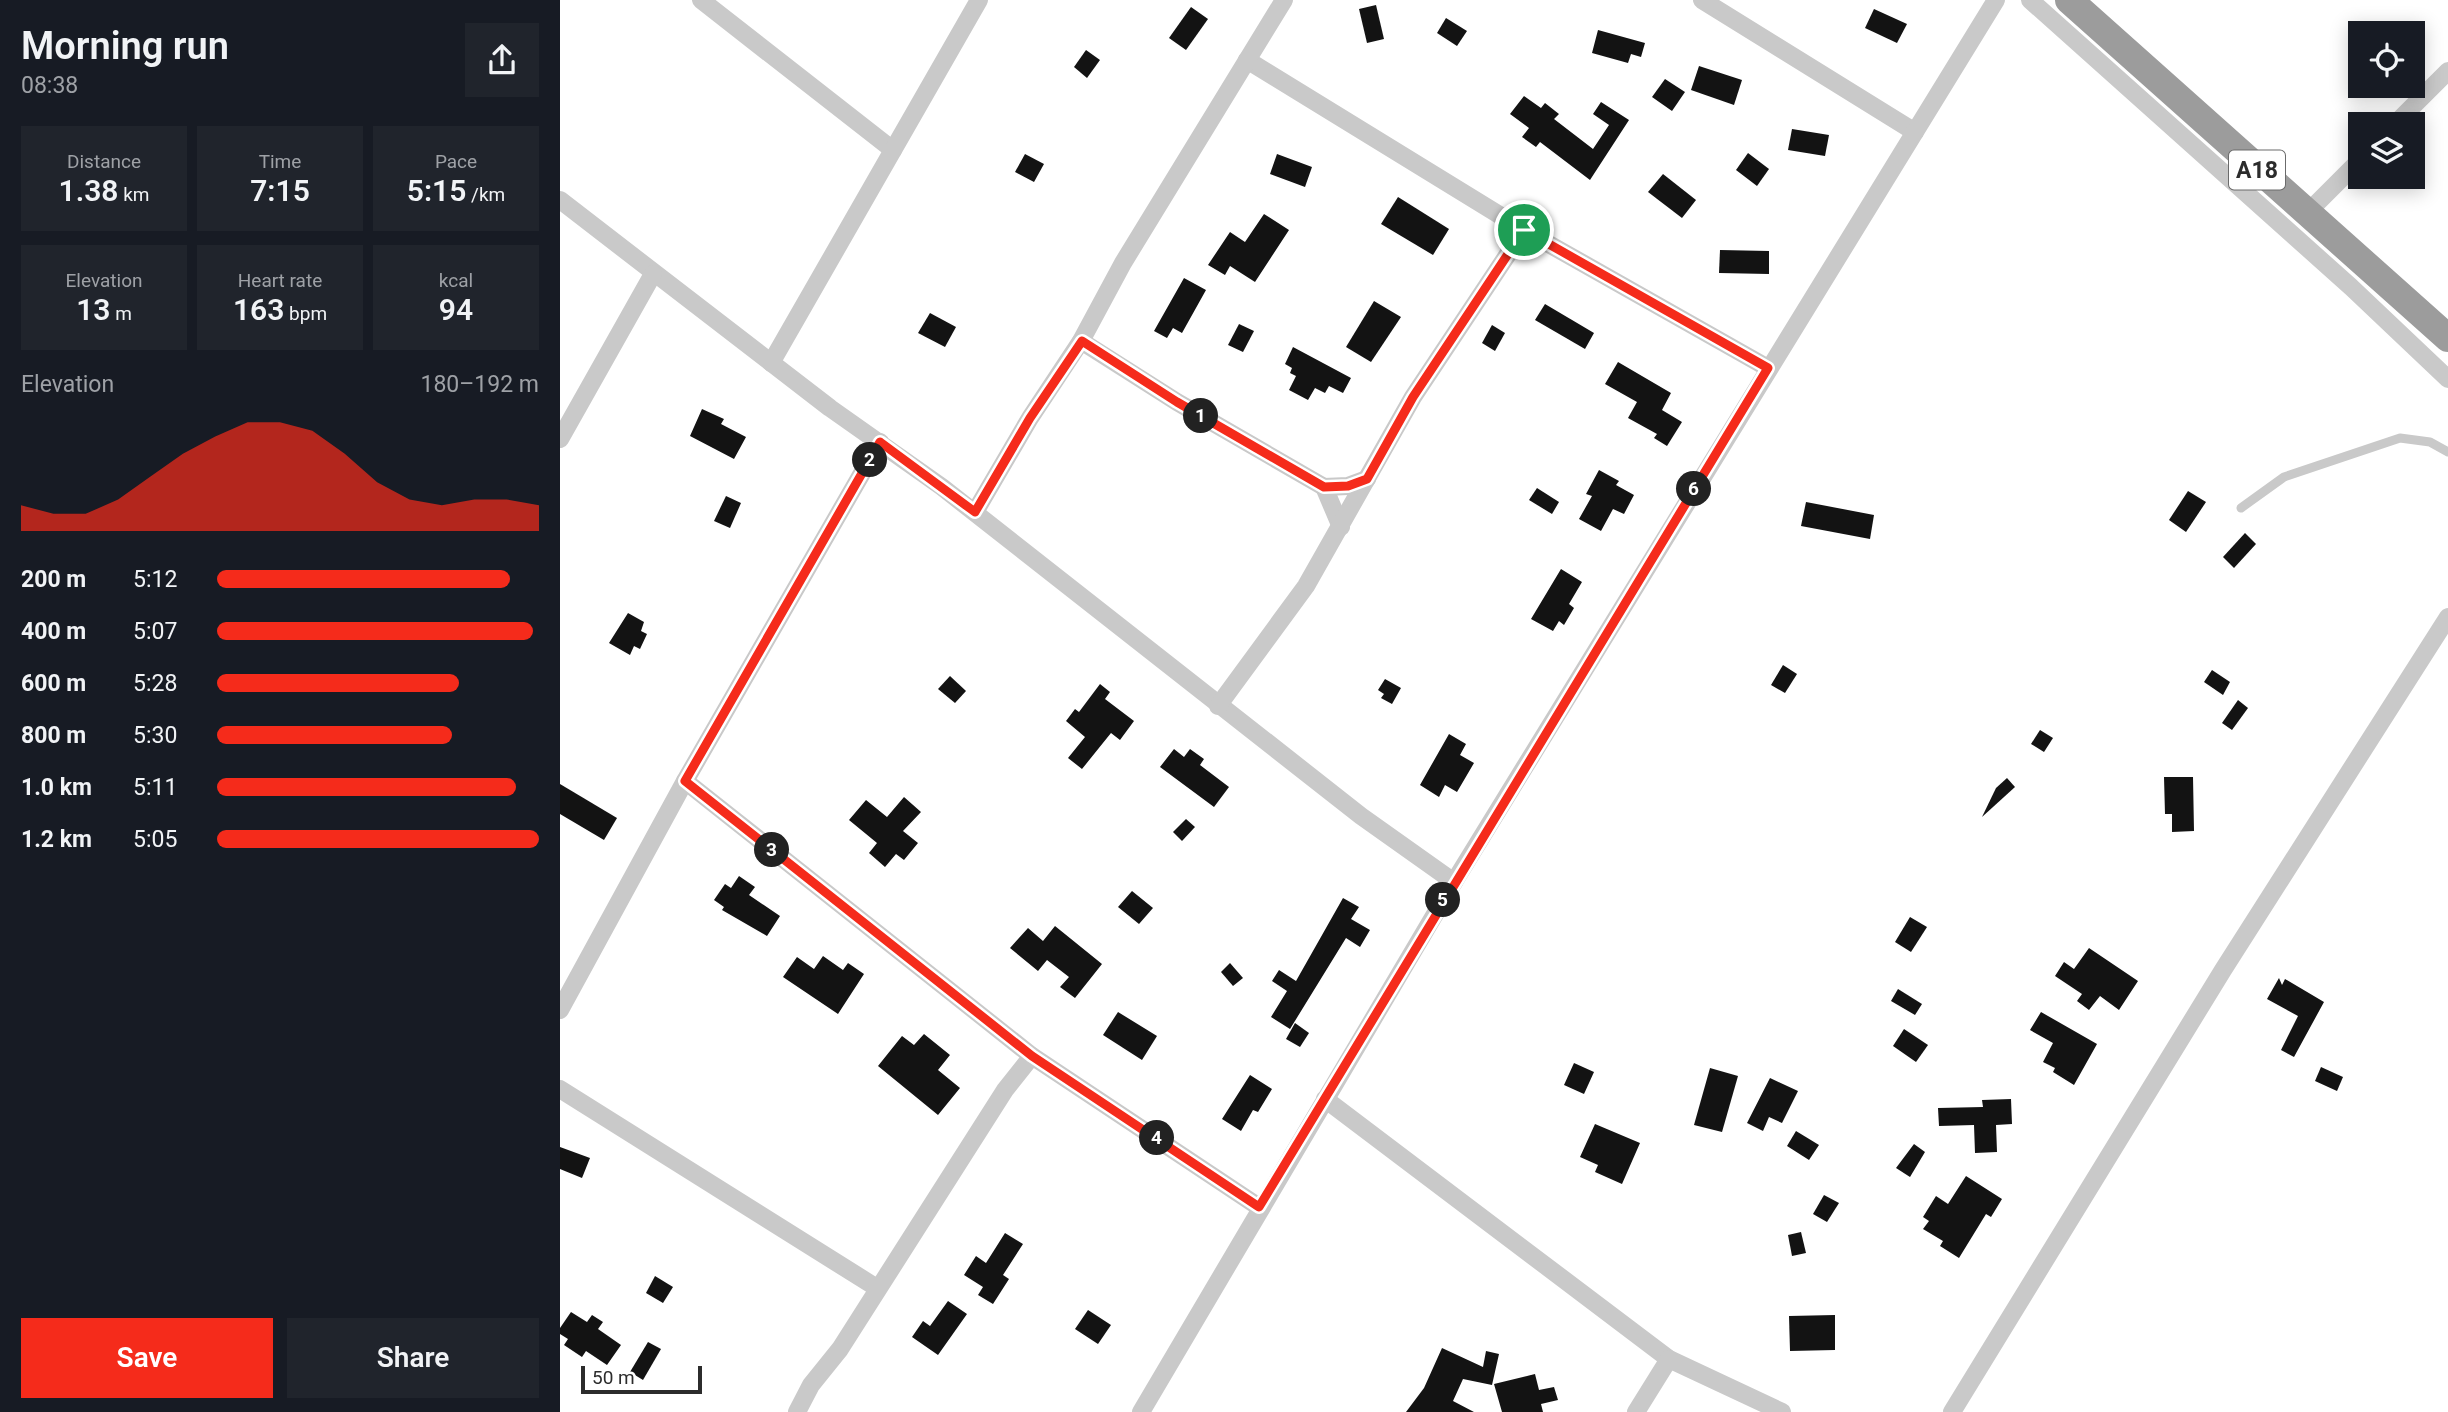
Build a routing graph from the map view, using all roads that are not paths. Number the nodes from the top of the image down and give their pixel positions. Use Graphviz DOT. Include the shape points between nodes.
graph roads {
  1 [pos="701,0"];
  2 [pos="979,0"];
  3 [pos="1284,0"];
  4 [pos="1702,0"];
  5 [pos="1996,0"];
  6 [pos="2030,0"];
  7 [pos="2069,0"];
  8 [pos="1247,60"];
  9 [pos="2448,71"];
  10 [pos="2407,112"];
  11 [pos="1915,132"];
  12 [pos="892,150"];
  13 [pos="2348,172"];
  14 [pos="560,200"];
  15 [pos="2306,214"];
  16 [pos="1524,230"];
  17 [pos="653,274"];
  18 [pos="2448,338"];
  19 [pos="1082,341"];
  20 [pos="771,362"];
  21 [pos="1768,368"];
  22 [pos="2448,379"];
  23 [pos="560,439"];
  24 [pos="880,442"];
  25 [pos="2448,452"];
  26 [pos="1367,479"];
  27 [pos="1324,487"];
  28 [pos="2241,508"];
  29 [pos="975,512"];
  30 [pos="1340,527"];
  31 [pos="2448,617"];
  32 [pos="1218,706"];
  33 [pos="685,781"];
  34 [pos="1454,881"];
  35 [pos="560,1010"];
  36 [pos="1032,1056"];
  37 [pos="560,1089"];
  38 [pos="1325,1099"];
  39 [pos="1259,1207"];
  40 [pos="877,1288"];
  41 [pos="1669,1359"];
  42 [pos="797,1412"];
  43 [pos="1141,1412"];
  44 [pos="1636,1412"];
  45 [pos="1782,1412"];
  46 [pos="1952,1412"];
  1 -- 12 [label="street"];
  2 -- 12 [label="street"];
  3 -- 8 [label="street"];
  4 -- 11 [label="street"];
  5 -- 11 [label="street"];
  6 -- 22 [label="street"];
  7 -- 15 [label="highway, A18"];
  8 -- 16 [label="street"];
  8 -- 19 [label="street" via="1123,263"];
  9 -- 10 [label="street"];
  11 -- 21 [label="street"];
  12 -- 20 [label="street"];
  13 -- 15 [label="street"];
  14 -- 17 [label="street"];
  15 -- 18 [label="highway, A18"];
  16 -- 21 [label="street"];
  16 -- 26 [label="street" via="1413,397"];
  17 -- 20 [label="street"];
  17 -- 23 [label="street"];
  19 -- 27 [label="street"];
  19 -- 29 [label="street"];
  20 -- 24 [label="street"];
  21 -- 34 [label="street"];
  24 -- 29 [label="street"];
  24 -- 33 [label="street"];
  25 -- 28 [label="lane" via="2430,442 2400,438 2284,477"];
  26 -- 27 [label="street"];
  26 -- 30 [label="street"];
  27 -- 30 [label="street"];
  29 -- 32 [label="street"];
  30 -- 32 [label="street" via="1306,586"];
  31 -- 46 [label="street" via="2223,970"];
  32 -- 34 [label="street"];
  33 -- 35 [label="street"];
  33 -- 36 [label="street"];
  34 -- 38 [label="street"];
  36 -- 39 [label="street"];
  36 -- 40 [label="street" via="1005,1090"];
  37 -- 40 [label="street"];
  38 -- 39 [label="street"];
  38 -- 41 [label="street"];
  39 -- 43 [label="street"];
  40 -- 42 [label="street"];
  41 -- 44 [label="street"];
  41 -- 45 [label="street"];
}
